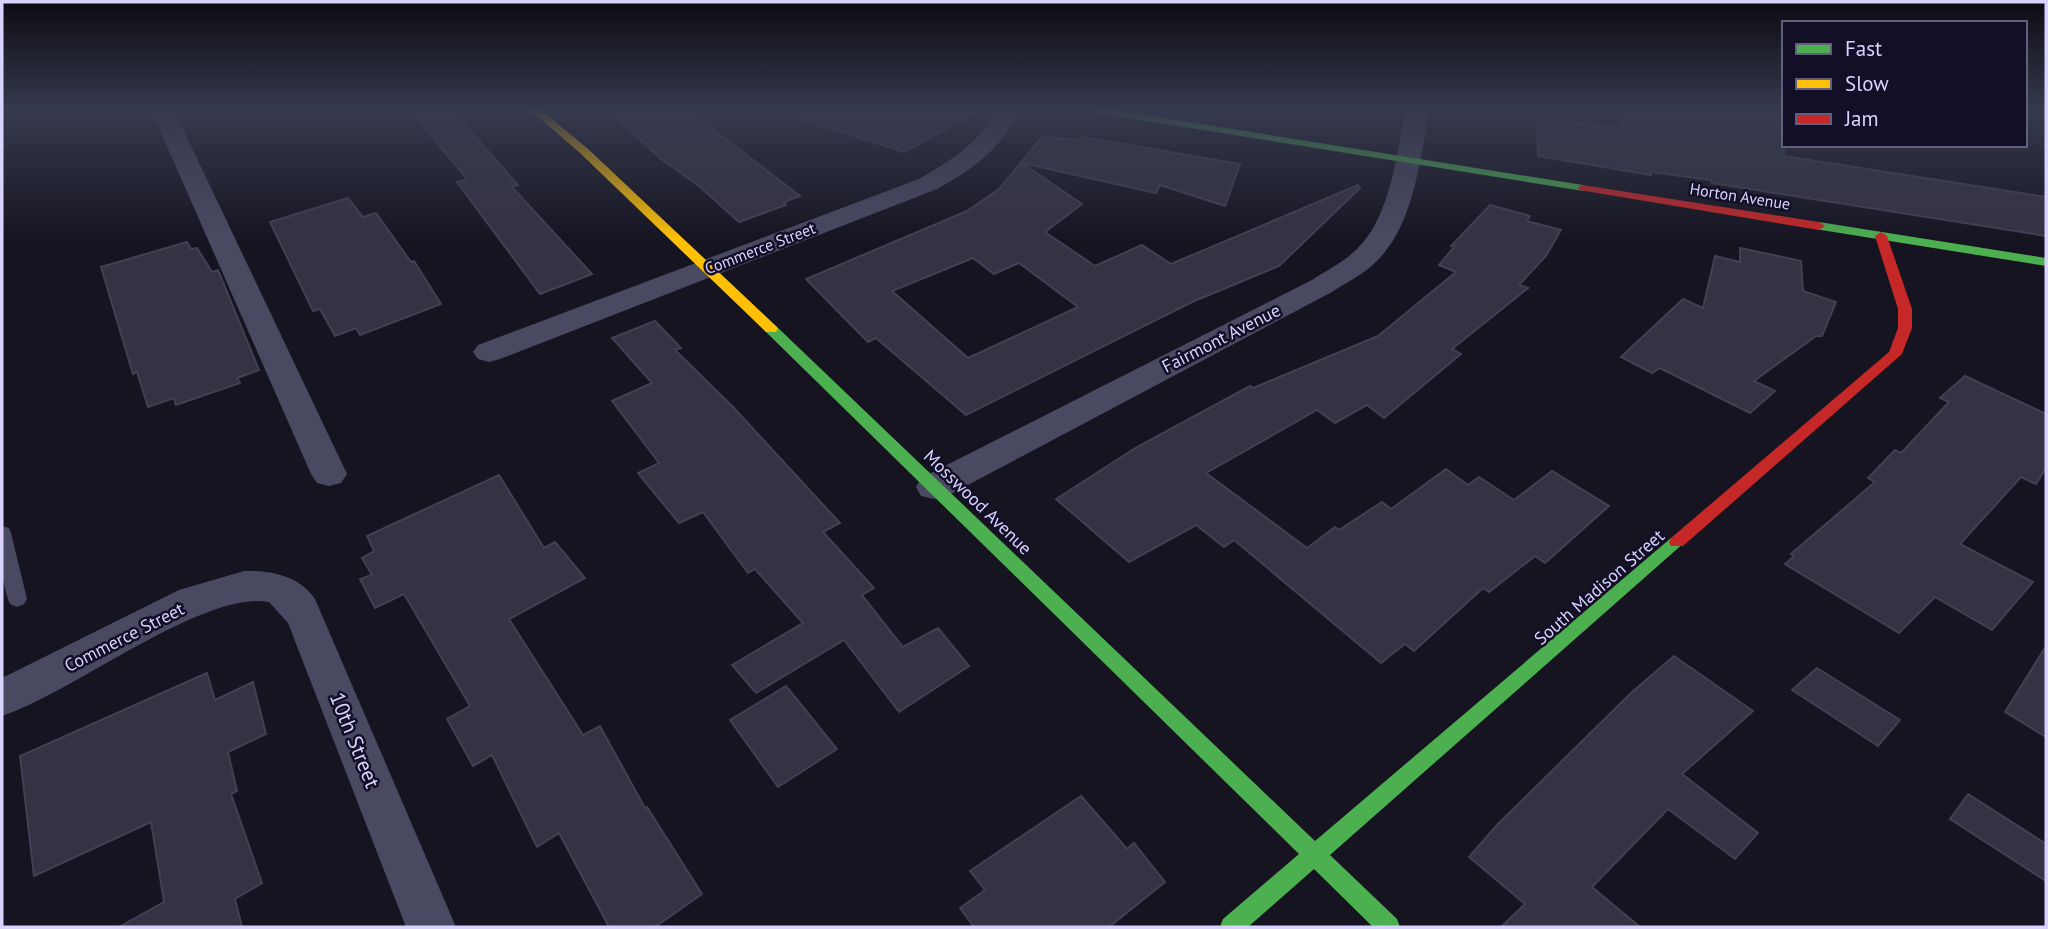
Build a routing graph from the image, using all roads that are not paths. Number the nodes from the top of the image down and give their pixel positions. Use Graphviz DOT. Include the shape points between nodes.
graph roads {
  1 [pos="182,153"];
  2 [pos="588,153"];
  3 [pos="974,153"];
  4 [pos="1365,153"];
  5 [pos="1408,153"];
  6 [pos="1406,160"];
  7 [pos="1881,236"];
  8 [pos="2046,262"];
  9 [pos="708,268"];
  10 [pos="489,352"];
  11 [pos="329,474"];
  12 [pos="934,487"];
  13 [pos="2,533"];
  14 [pos="249,586"];
  15 [pos="16,600"];
  16 [pos="2,698"];
  17 [pos="1315,856"];
  18 [pos="431,927"];
  19 [pos="1231,927"];
  20 [pos="1389,927"];
  1 -- 11 [label="street"];
  2 -- 9 [label="street, Mosswood Avenue"];
  3 -- 9 [label="street, Commerce Street" via="928,184"];
  4 -- 6 [label="street, Horton Avenue"];
  5 -- 6 [label="street, Fairmont Avenue"];
  6 -- 7 [label="street, Horton Avenue"];
  6 -- 12 [label="street, Fairmont Avenue" via="1390,222 1357,263 1322,286"];
  7 -- 8 [label="street, Horton Avenue"];
  7 -- 17 [label="street, South Madison Street" via="1905,309 1905,328 1895,354"];
  9 -- 10 [label="street, Commerce Street"];
  9 -- 12 [label="street, Mosswood Avenue"];
  12 -- 17 [label="street, Mosswood Avenue"];
  13 -- 15 [label="lane"];
  14 -- 16 [label="street, Commerce Street" via="193,601"];
  14 -- 18 [label="street, 10th Street" via="271,587 293,598 308,623"];
  17 -- 19 [label="street, South Madison Street"];
  17 -- 20 [label="street, Mosswood Avenue"];
}
